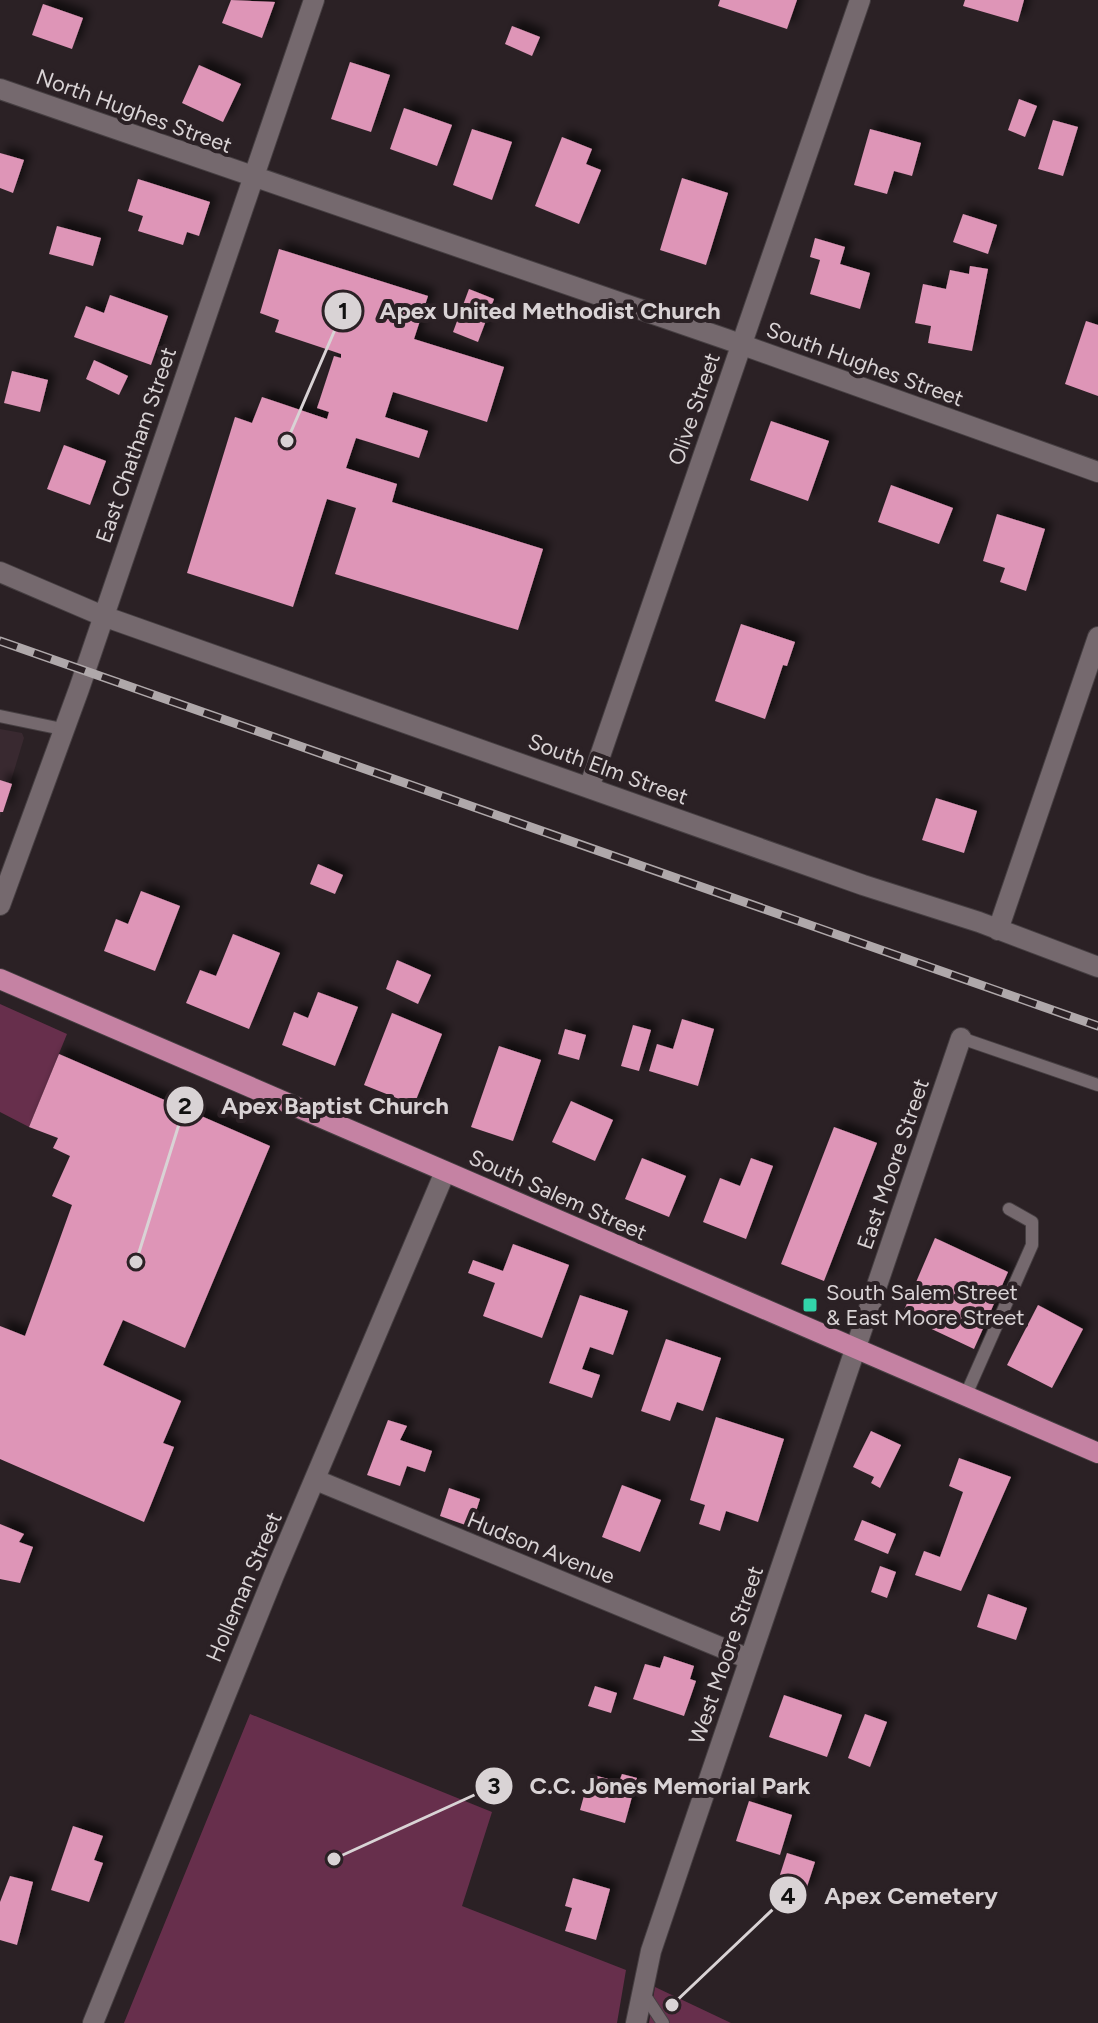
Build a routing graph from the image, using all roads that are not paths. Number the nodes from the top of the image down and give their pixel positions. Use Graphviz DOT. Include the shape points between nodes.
graph roads {
  1 [pos="314,0"];
  2 [pos="860,0"];
  3 [pos="0,89"];
  4 [pos="252,179"];
  5 [pos="741,345"];
  6 [pos="1098,472"];
  7 [pos="0,572"];
  8 [pos="103,616"];
  9 [pos="1098,637"];
  10 [pos="0,716"];
  11 [pos="62,729"];
  12 [pos="589,788"];
  13 [pos="0,905"];
  14 [pos="998,930"];
  15 [pos="1098,967"];
  16 [pos="0,979"];
  17 [pos="961,1038"];
  18 [pos="1098,1085"];
  19 [pos="445,1172"];
  20 [pos="1009,1209"];
  21 [pos="854,1350"];
  22 [pos="965,1397"];
  23 [pos="1098,1453"];
  24 [pos="316,1480"];
  25 [pos="749,1659"];
  26 [pos="642,1991"];
  27 [pos="93,2023"];
  28 [pos="636,2023"];
  29 [pos="663,2023"];
  1 -- 4 [label="street, East Chatham Street"];
  2 -- 5 [label="street, Olive Street"];
  3 -- 4 [label="street, North Hughes Street"];
  4 -- 5 [label="street, South Hughes Street"];
  4 -- 8 [label="street, East Chatham Street"];
  5 -- 6 [label="street, South Hughes Street"];
  5 -- 12 [label="street, Olive Street"];
  7 -- 8 [label="street, South Elm Street"];
  8 -- 11 [label="street, East Chatham Street"];
  8 -- 12 [label="street, South Elm Street"];
  9 -- 14 [label="street"];
  10 -- 11 [label="lane"];
  11 -- 13 [label="street, East Chatham Street"];
  12 -- 14 [label="street, South Elm Street"];
  14 -- 15 [label="street, South Elm Street"];
  16 -- 19 [label="main road, South Salem Street"];
  17 -- 18 [label="lane"];
  17 -- 21 [label="street, East Moore Street"];
  19 -- 21 [label="main road, South Salem Street"];
  19 -- 24 [label="street, Holleman Street"];
  20 -- 22 [label="lane" via="1032,1222 1032,1245"];
  21 -- 22 [label="main road, South Salem Street"];
  21 -- 25 [label="street, West Moore Street"];
  22 -- 23 [label="main road, South Salem Street"];
  24 -- 25 [label="street, Hudson Avenue"];
  24 -- 27 [label="street, Holleman Street"];
  25 -- 26 [label="street, West Moore Street"];
  26 -- 28 [label="street, West Moore Street"];
  26 -- 29 [label="lane"];
}
